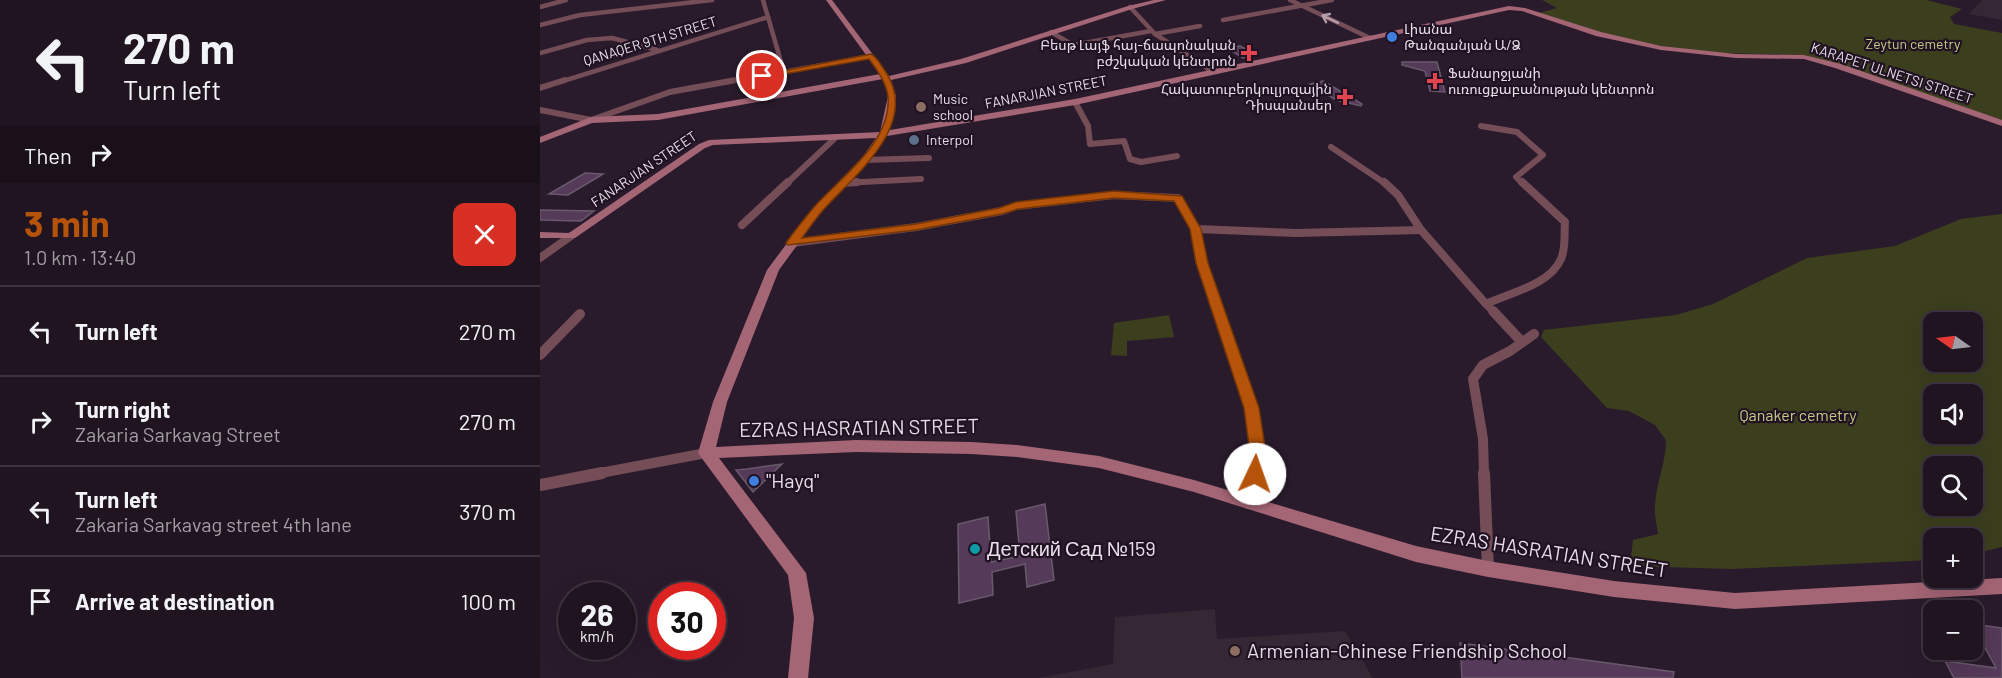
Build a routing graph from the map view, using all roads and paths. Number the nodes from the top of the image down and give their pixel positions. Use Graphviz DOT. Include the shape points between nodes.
graph roads {
  1 [pos="566,0"];
  2 [pos="712,0"];
  3 [pos="763,0"];
  4 [pos="829,0"];
  5 [pos="1163,0"];
  6 [pos="1290,0"];
  7 [pos="1332,0"];
  8 [pos="1302,6"];
  9 [pos="540,7"];
  10 [pos="1130,7"];
  11 [pos="768,17"];
  12 [pos="1223,20"];
  13 [pos="540,24"];
  14 [pos="1200,26"];
  15 [pos="1052,32"];
  16 [pos="1153,32"];
  17 [pos="1370,38"];
  18 [pos="659,51"];
  19 [pos="540,53"];
  20 [pos="871,56"];
  21 [pos="1736,56"];
  22 [pos="784,72"];
  23 [pos="1213,72"];
  24 [pos="886,77"];
  25 [pos="540,88"];
  26 [pos="1075,102"];
  27 [pos="540,110"];
  28 [pos="591,120"];
  29 [pos="2002,123"];
  30 [pos="1481,126"];
  31 [pos="884,134"];
  32 [pos="834,139"];
  33 [pos="540,140"];
  34 [pos="1331,147"];
  35 [pos="1177,156"];
  36 [pos="929,158"];
  37 [pos="865,160"];
  38 [pos="921,179"];
  39 [pos="843,183"];
  40 [pos="742,225"];
  41 [pos="1196,229"];
  42 [pos="1421,230"];
  43 [pos="540,235"];
  44 [pos="571,236"];
  45 [pos="792,243"];
  46 [pos="540,258"];
  47 [pos="1486,304"];
  48 [pos="580,314"];
  49 [pos="1534,334"];
  50 [pos="1521,341"];
  51 [pos="540,356"];
  52 [pos="708,455"];
  53 [pos="540,485"];
  54 [pos="1248,503"];
  55 [pos="1488,569"];
  56 [pos="2002,585"];
  57 [pos="2002,591"];
  58 [pos="798,678"];
  1 -- 9 [label="street"];
  2 -- 13 [label="street" via="580,15"];
  3 -- 11 [label="street"];
  4 -- 20 [label="street"];
  5 -- 10 [label="street"];
  6 -- 8 [label="street"];
  7 -- 8 [label="street"];
  8 -- 12 [label="street"];
  17 -- 8 [label="street, one-way"];
  10 -- 15 [label="street"];
  10 -- 16 [label="street"];
  11 -- 18 [label="street, QANAQER 9TH STREET"];
  11 -- 22 [label="street"];
  14 -- 16 [label="street"];
  15 -- 16 [label="street" via="1073,45"];
  15 -- 24 [label="street" via="963,61"];
  16 -- 23 [label="street"];
  17 -- 21 [label="street, FANARJIAN STREET" via="1494,12 1534,13 1629,41"];
  17 -- 23 [label="street, FANARJIAN STREET"];
  18 -- 19 [label="street" via="612,38 587,40"];
  18 -- 25 [label="street, QANAQER 9TH STREET"];
  20 -- 22 [label="street"];
  20 -- 24 [label="street"];
  21 -- 29 [label="street, KARAPET ULNETSI STREET" via="1804,57"];
  22 -- 28 [label="street" via="669,92"];
  23 -- 26 [label="street, FANARJIAN STREET"];
  24 -- 28 [label="street" via="658,117"];
  24 -- 31 [label="street" via="892,96"];
  26 -- 31 [label="street, FANARJIAN STREET"];
  26 -- 35 [label="street" via="1088,126 1090,144 1124,141 1130,159 1141,162"];
  27 -- 28 [label="street"];
  28 -- 33 [label="street"];
  30 -- 47 [label="street" via="1517,132 1543,155 1516,177 1565,222 1558,265 1534,282"];
  31 -- 32 [label="street, FANARJIAN STREET"];
  31 -- 37 [label="street"];
  32 -- 40 [label="street"];
  32 -- 44 [label="street, FANARJIAN STREET" via="706,144"];
  34 -- 42 [label="street" via="1384,182 1398,195"];
  36 -- 37 [label="street"];
  37 -- 39 [label="street"];
  38 -- 39 [label="street"];
  39 -- 45 [label="street"];
  41 -- 42 [label="street" via="1296,233"];
  41 -- 45 [label="street" via="1178,198 1114,195 1016,206 916,227"];
  41 -- 54 [label="street" via="1202,263 1252,408 1259,460"];
  42 -- 47 [label="street"];
  43 -- 44 [label="street"];
  44 -- 46 [label="street, FANARJIAN STREET"];
  45 -- 52 [label="street" via="773,270 720,402"];
  47 -- 50 [label="street"];
  48 -- 51 [label="street"];
  49 -- 50 [label="street"];
  50 -- 55 [label="street" via="1513,350 1482,365 1473,379 1483,439"];
  52 -- 53 [label="street"];
  52 -- 54 [label="street, EZRAS HASRATIAN STREET" via="856,446 1017,451 1099,462"];
  52 -- 57 [label="street, EZRAS HASRATIAN STREET" via="951,452 1098,467 1194,491 1416,560 1615,595 1739,606"];
  52 -- 58 [label="street" via="797,573 804,618"];
  54 -- 55 [label="street, EZRAS HASRATIAN STREET" via="1416,554"];
  55 -- 56 [label="street, EZRAS HASRATIAN STREET" via="1614,589 1735,601"];
}
